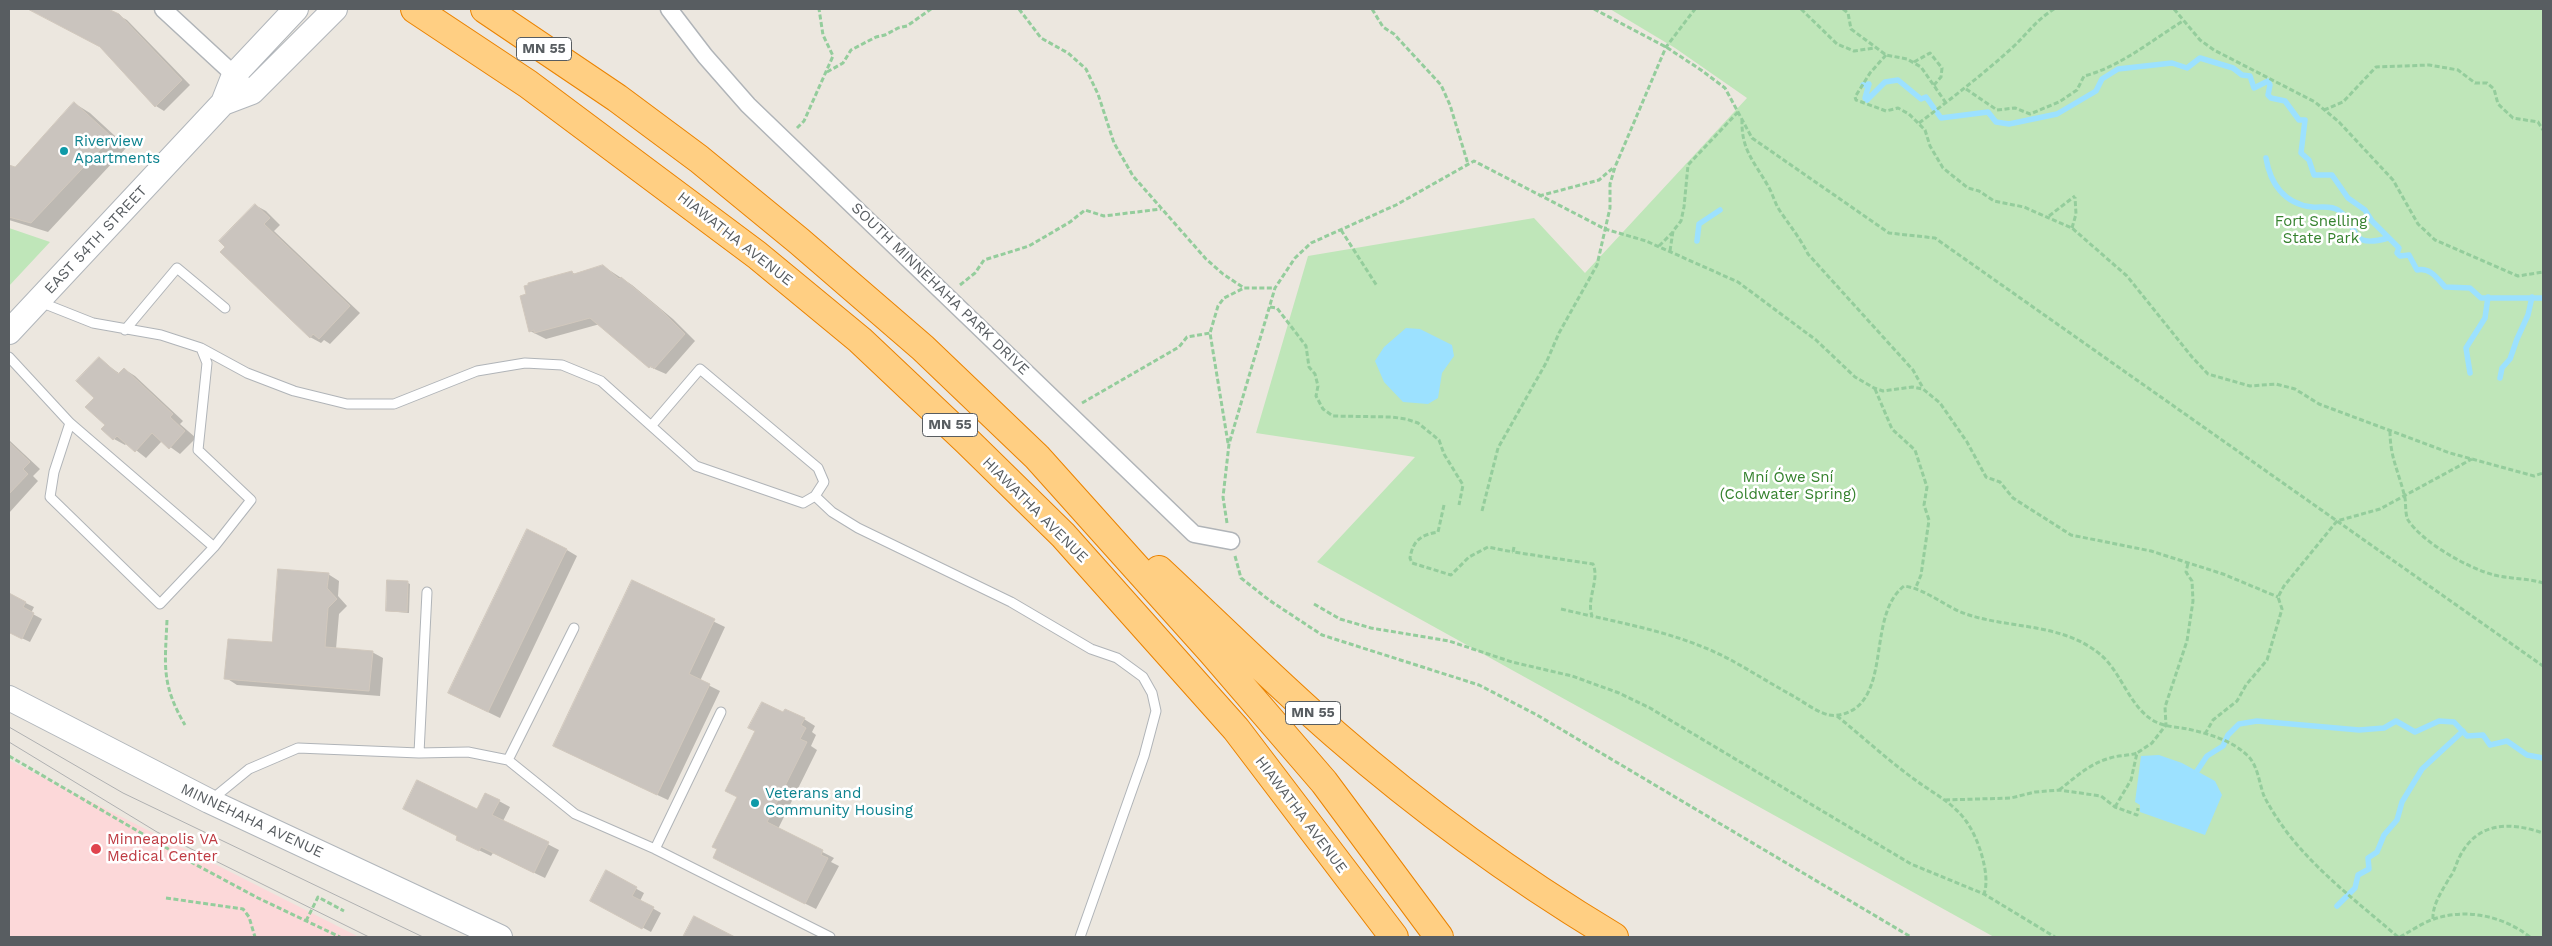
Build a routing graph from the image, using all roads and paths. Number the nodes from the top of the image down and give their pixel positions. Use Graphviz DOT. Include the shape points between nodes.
graph roads {
  1 [pos="163,9"];
  2 [pos="296,9"];
  3 [pos="335,9"];
  4 [pos="415,9"];
  5 [pos="485,9"];
  6 [pos="669,9"];
  7 [pos="819,9"];
  8 [pos="931,9"];
  9 [pos="1019,9"];
  10 [pos="1372,9"];
  11 [pos="1594,9"];
  12 [pos="1694,9"];
  13 [pos="1801,9"];
  14 [pos="1843,9"];
  15 [pos="2054,9"];
  16 [pos="2174,9"];
  17 [pos="2183,21"];
  18 [pos="1666,47"];
  19 [pos="1875,48"];
  20 [pos="1886,55"];
  21 [pos="1914,62"];
  22 [pos="827,73"];
  23 [pos="234,75"];
  24 [pos="1933,86"];
  25 [pos="1966,88"];
  26 [pos="252,92"];
  27 [pos="223,103"];
  28 [pos="1946,103"];
  29 [pos="2324,110"];
  30 [pos="1738,112"];
  31 [pos="1742,118"];
  32 [pos="1919,123"];
  33 [pos="796,128"];
  34 [pos="2543,130"];
  35 [pos="1468,164"];
  36 [pos="1615,167"];
  37 [pos="1539,196"];
  38 [pos="1162,209"];
  39 [pos="2049,216"];
  40 [pos="2072,228"];
  41 [pos="1605,229"];
  42 [pos="1341,230"];
  43 [pos="1674,232"];
  44 [pos="1659,246"];
  45 [pos="1670,251"];
  46 [pos="2543,272"];
  47 [pos="963,282"];
  48 [pos="1377,286"];
  49 [pos="1244,288"];
  50 [pos="1275,288"];
  51 [pos="38,301"];
  52 [pos="1270,307"];
  53 [pos="225,308"];
  54 [pos="125,330"];
  55 [pos="9,332"];
  56 [pos="1210,333"];
  57 [pos="201,348"];
  58 [pos="9,357"];
  59 [pos="1874,388"];
  60 [pos="1924,389"];
  61 [pos="1087,398"];
  62 [pos="70,423"];
  63 [pos="652,426"];
  64 [pos="2390,431"];
  65 [pos="1228,444"];
  66 [pos="1037,457"];
  67 [pos="2472,459"];
  68 [pos="2543,473"];
  69 [pos="815,496"];
  70 [pos="2405,498"];
  71 [pos="1444,505"];
  72 [pos="1459,505"];
  73 [pos="1482,511"];
  74 [pos="2337,521"];
  75 [pos="1231,541"];
  76 [pos="214,547"];
  77 [pos="1514,547"];
  78 [pos="1513,552"];
  79 [pos="2188,563"];
  80 [pos="2543,583"];
  81 [pos="1916,587"];
  82 [pos="427,592"];
  83 [pos="2278,597"];
  84 [pos="1314,604"];
  85 [pos="1561,609"];
  86 [pos="1592,616"];
  87 [pos="167,620"];
  88 [pos="574,628"];
  89 [pos="2543,666"];
  90 [pos="9,698"];
  91 [pos="722,712"];
  92 [pos="1837,716"];
  93 [pos="185,725"];
  94 [pos="2166,725"];
  95 [pos="2205,734"];
  96 [pos="2137,752"];
  97 [pos="419,753"];
  98 [pos="9,756"];
  99 [pos="508,760"];
  100 [pos="2059,790"];
  101 [pos="1944,800"];
  102 [pos="209,801"];
  103 [pos="2115,807"];
  104 [pos="2138,808"];
  105 [pos="2543,833"];
  106 [pos="655,848"];
  107 [pos="1984,894"];
  108 [pos="166,898"];
  109 [pos="344,912"];
  110 [pos="2434,919"];
  111 [pos="306,921"];
  112 [pos="255,937"];
  113 [pos="340,937"];
  114 [pos="500,937"];
  115 [pos="830,937"];
  116 [pos="1080,937"];
  117 [pos="1394,937"];
  118 [pos="1439,937"];
  119 [pos="1614,937"];
  120 [pos="1911,937"];
  121 [pos="2055,937"];
  122 [pos="2399,937"];
  123 [pos="2530,937"];
  1 -- 23 [label="street"];
  2 -- 23 [label="street, EAST 54TH STREET"];
  3 -- 26 [label="street, EAST 54TH STREET"];
  4 -- 117 [label="highway, HIAWATHA AVENUE / MN 55" via="528,84 757,255 860,340 967,441 1062,536 1236,729"];
  5 -- 66 [label="highway, MN 55" via="617,98 799,241 923,348"];
  6 -- 75 [label="street, SOUTH MINNEHAHA PARK DRIVE" via="748,105 1194,534"];
  7 -- 22 [label="path" via="823,35 833,56"];
  8 -- 22 [label="path" via="907,26 851,50 843,63"];
  9 -- 38 [label="path" via="1041,38 1068,53 1086,69 1119,151 1133,176"];
  10 -- 35 [label="path" via="1383,27 1394,34 1441,85"];
  11 -- 18 [label="path"];
  12 -- 18 [label="path"];
  13 -- 19 [label="path" via="1837,44 1854,51"];
  14 -- 19 [label="path" via="1848,14 1851,29"];
  15 -- 25 [label="path" via="2036,20 2013,47"];
  16 -- 17 [label="path"];
  17 -- 25 [label="path" via="2123,59 2084,76 2077,90 2030,114 2015,108 1997,110"];
  17 -- 29 [label="path" via="2214,50 2315,102"];
  18 -- 30 [label="path" via="1725,88"];
  18 -- 36 [label="path"];
  19 -- 20 [label="path"];
  20 -- 21 [label="path"];
  20 -- 32 [label="path" via="1870,73 1856,100 1886,111 1898,108"];
  21 -- 24 [label="path"];
  21 -- 24 [label="path" via="1930,53 1937,60 1942,68"];
  22 -- 33 [label="path" via="804,121"];
  23 -- 26 [label="street"];
  23 -- 27 [label="street, EAST 54TH STREET"];
  24 -- 28 [label="path"];
  25 -- 28 [label="path"];
  26 -- 27 [label="street, EAST 54TH STREET"];
  27 -- 51 [label="street, EAST 54TH STREET"];
  28 -- 32 [label="path"];
  29 -- 34 [label="path" via="2343,102 2376,67 2429,65 2458,70 2475,83 2487,84 2494,89 2503,111 2512,118 2538,122"];
  29 -- 46 [label="path" via="2393,180 2418,224 2434,240 2518,276"];
  30 -- 31 [label="path"];
  30 -- 43 [label="path" via="1688,165 1684,206"];
  31 -- 60 [label="path" via="1741,137 1748,155 1808,254 1908,364"];
  31 -- 74 [label="path" via="1752,138 1889,233 1935,238"];
  32 -- 39 [label="path" via="1936,158 1955,180 1994,201"];
  35 -- 37 [label="path" via="1474,161"];
  35 -- 42 [label="path" via="1396,205"];
  36 -- 37 [label="path" via="1598,180"];
  36 -- 41 [label="path"];
  37 -- 41 [label="path"];
  38 -- 47 [label="path" via="1104,216 1085,210 1029,246 984,260"];
  38 -- 49 [label="path" via="1206,258"];
  39 -- 40 [label="path"];
  39 -- 40 [label="path" via="2075,196 2076,214"];
  40 -- 64 [label="path" via="2127,276 2208,374 2250,386 2276,384 2295,389 2319,404"];
  41 -- 44 [label="path"];
  41 -- 73 [label="path" via="1596,265 1498,448"];
  42 -- 48 [label="path"];
  42 -- 50 [label="path" via="1311,243 1295,258"];
  43 -- 44 [label="path"];
  43 -- 45 [label="path"];
  44 -- 45 [label="path"];
  45 -- 59 [label="path" via="1738,282 1816,340 1855,377"];
  49 -- 50 [label="path"];
  49 -- 56 [label="path" via="1224,298 1218,306"];
  50 -- 52 [label="path"];
  51 -- 54 [label="lane" via="93,323"];
  51 -- 55 [label="street, EAST 54TH STREET"];
  52 -- 65 [label="path"];
  52 -- 72 [label="path" via="1276,308 1306,346 1318,386 1316,396 1323,409 1333,416 1406,419 1428,430 1439,440 1463,486"];
  53 -- 54 [label="lane" via="177,268"];
  54 -- 57 [label="lane" via="161,335"];
  56 -- 61 [label="path" via="1187,337 1179,347 1146,368"];
  56 -- 65 [label="path"];
  57 -- 63 [label="lane" via="247,373 294,391 347,404 394,404 477,371 525,363 562,365 601,381"];
  57 -- 76 [label="lane" via="207,363 198,450 251,500"];
  58 -- 62 [label="lane"];
  59 -- 60 [label="path" via="1882,391 1912,387"];
  59 -- 81 [label="path" via="1892,429 1915,450 1927,487 1924,505 1929,520 1921,575"];
  60 -- 79 [label="path" via="1940,402 1986,477 2000,482 2013,498 2071,535 2152,551"];
  62 -- 76 [label="lane"];
  62 -- 76 [label="lane" via="54,472 50,497 160,604"];
  63 -- 69 [label="lane" via="696,466 803,503"];
  63 -- 69 [label="lane" via="700,369 818,468 824,482"];
  64 -- 67 [label="path"];
  64 -- 70 [label="path" via="2390,452"];
  65 -- 75 [label="path" via="1223,498"];
  66 -- 118 [label="highway" via="1324,782"];
  66 -- 119 [label="highway, MN 55" via="1336,735 1545,895"];
  67 -- 68 [label="path" via="2534,476"];
  67 -- 70 [label="path"];
  69 -- 116 [label="lane" via="832,512 858,528 1011,602 1091,649 1117,658 1143,677 1152,693 1156,711 1144,756"];
  70 -- 74 [label="path"];
  70 -- 80 [label="path" via="2408,519 2438,549 2496,576"];
  71 -- 78 [label="path" via="1438,532 1422,536 1415,542 1410,558 1412,563 1451,575 1469,557 1488,547"];
  74 -- 83 [label="path"];
  74 -- 89 [label="path"];
  75 -- 120 [label="path" via="1241,578 1322,635 1479,685 1537,715"];
  77 -- 78 [label="path"];
  78 -- 86 [label="path" via="1593,564 1596,570 1589,608"];
  79 -- 83 [label="path"];
  79 -- 94 [label="path" via="2186,572 2192,581 2193,601 2187,641 2165,707"];
  81 -- 92 [label="path" via="1904,586 1895,593 1887,612 1870,688 1862,702 1850,712"];
  81 -- 94 [label="path" via="1949,607 1970,615 2056,632 2090,647 2103,656 2145,713"];
  82 -- 97 [label="lane"];
  83 -- 95 [label="path" via="2282,609 2267,660 2246,685 2237,702 2213,720"];
  84 -- 107 [label="path" via="1340,619 1449,641 1512,662 1572,676 1619,693 1650,708 1911,864"];
  85 -- 86 [label="path"];
  86 -- 92 [label="path" via="1669,633 1697,643 1806,704"];
  87 -- 93 [label="path" via="165,678 174,706"];
  88 -- 99 [label="lane"];
  90 -- 102 [label="street, MINNEHAHA AVENUE"];
  91 -- 106 [label="lane"];
  92 -- 101 [label="path"];
  94 -- 95 [label="path"];
  94 -- 96 [label="path" via="2152,743"];
  95 -- 122 [label="path" via="2230,742 2248,756 2264,795 2286,832 2310,860"];
  96 -- 100 [label="path" via="2111,757 2082,770"];
  96 -- 103 [label="path" via="2131,780"];
  97 -- 99 [label="lane" via="468,752"];
  97 -- 102 [label="lane" via="298,748 249,769"];
  98 -- 111 [label="path" via="189,861"];
  99 -- 106 [label="lane" via="575,814"];
  100 -- 101 [label="path" via="2011,798"];
  100 -- 103 [label="path" via="2101,796"];
  101 -- 107 [label="path" via="1967,821 1980,850 1987,879"];
  102 -- 114 [label="street, MINNEHAHA AVENUE"];
  103 -- 104 [label="path" via="2137,815"];
  105 -- 110 [label="path" via="2508,825 2485,830 2478,835 2460,856 2437,900"];
  106 -- 115 [label="lane"];
  107 -- 121 [label="path"];
  108 -- 112 [label="path" via="243,909"];
  109 -- 111 [label="path" via="318,898"];
  110 -- 122 [label="path"];
  110 -- 123 [label="path" via="2461,913 2484,915 2507,923"];
  111 -- 113 [label="path"];
}
